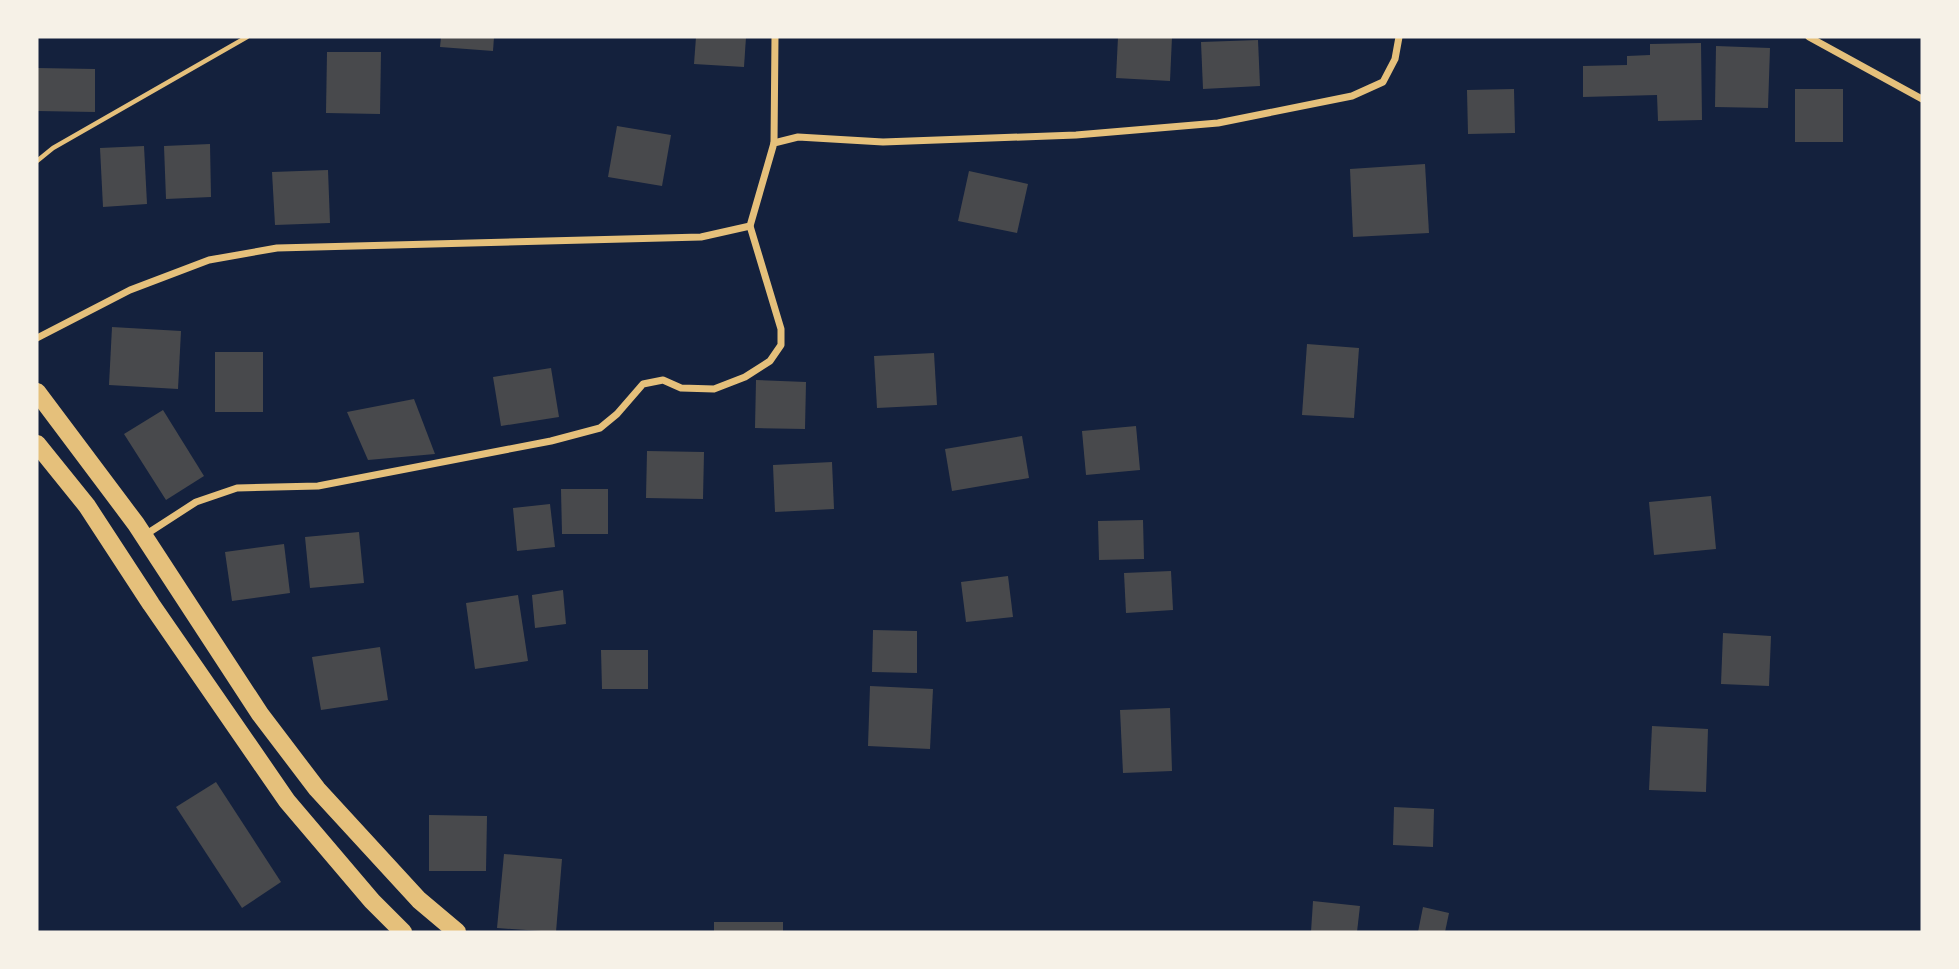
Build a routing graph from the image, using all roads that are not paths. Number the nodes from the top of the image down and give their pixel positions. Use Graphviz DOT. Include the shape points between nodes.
graph roads {
  1 [pos="775,37"];
  2 [pos="1399,37"];
  3 [pos="1810,37"];
  4 [pos="1922,99"];
  5 [pos="774,142"];
  6 [pos="750,226"];
  7 [pos="37,338"];
  8 [pos="37,393"];
  9 [pos="37,443"];
  10 [pos="143,536"];
  11 [pos="403,932"];
  12 [pos="457,932"];
  1 -- 5 [label="street"];
  2 -- 5 [label="street" via="1395,59 1383,82 1352,96 1218,123 1076,135 883,142 797,137"];
  3 -- 4 [label="street"];
  5 -- 6 [label="street"];
  6 -- 7 [label="street" via="701,237 277,248 209,260 130,290"];
  6 -- 10 [label="street" via="781,329 781,345 770,361 745,377 713,389 681,388 663,380 643,384 600,428 551,441 318,486 237,488 195,502"];
  8 -- 10 [label="main road"];
  9 -- 11 [label="main road" via="87,506 287,800"];
  10 -- 12 [label="main road" via="260,714 317,789 410,891"];
}
